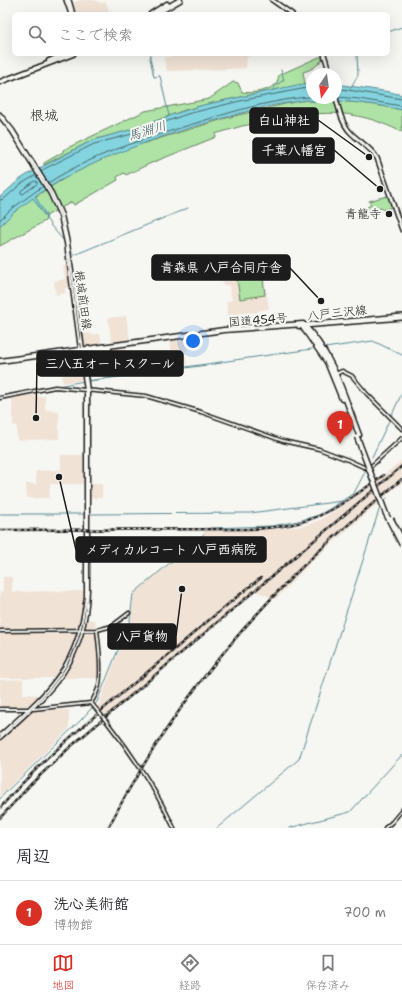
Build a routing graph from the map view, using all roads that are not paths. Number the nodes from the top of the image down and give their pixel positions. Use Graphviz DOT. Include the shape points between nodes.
graph roads {
  1 [pos="68,0"];
  2 [pos="174,0"];
  3 [pos="180,0"];
  4 [pos="272,0"];
  5 [pos="71,12"];
  6 [pos="154,12"];
  7 [pos="159,12"];
  8 [pos="289,12"];
  9 [pos="60,56"];
  10 [pos="68,56"];
  11 [pos="325,56"];
  12 [pos="328,68"];
  13 [pos="0,81"];
  14 [pos="338,104"];
  15 [pos="0,114"];
  16 [pos="0,117"];
  17 [pos="12,131"];
  18 [pos="402,230"];
  19 [pos="402,317"];
  20 [pos="303,325"];
  21 [pos="82,351"];
  22 [pos="0,363"];
  23 [pos="334,374"];
  24 [pos="87,391"];
  25 [pos="0,398"];
  26 [pos="402,429"];
  27 [pos="358,436"];
  28 [pos="402,438"];
  29 [pos="402,538"];
  30 [pos="402,545"];
  31 [pos="129,613"];
  32 [pos="82,630"];
  33 [pos="97,630"];
  34 [pos="0,631"];
  35 [pos="91,703"];
  36 [pos="0,709"];
  37 [pos="29,709"];
  38 [pos="33,709"];
  39 [pos="0,735"];
  40 [pos="0,738"];
  41 [pos="402,810"];
  42 [pos="174,828"];
  43 [pos="385,828"];
  1 -- 5 [label="main road"];
  2 -- 6 [label="highway"];
  3 -- 7 [label="highway"];
  4 -- 8 [label="main road"];
  9 -- 13 [label="highway"];
  10 -- 13 [label="highway"];
  11 -- 12 [label="main road"];
  14 -- 18 [label="main road" via="348,130 371,149 377,158"];
  15 -- 17 [label="street"];
  16 -- 17 [label="street"];
  17 -- 21 [label="street, 根城前田線" via="52,192 66,228"];
  19 -- 20 [label="main road, 八戸三沢線"];
  20 -- 21 [label="highway, 国道454号" via="225,332"];
  20 -- 23 [label="highway, 国道454号"];
  21 -- 22 [label="highway, 国道454号"];
  21 -- 24 [label="street, 根城前田線"];
  23 -- 26 [label="street" via="342,371 352,376 366,394"];
  23 -- 27 [label="highway, 国道454号"];
  24 -- 25 [label="street" via="51,388"];
  24 -- 28 [label="street" via="138,395 161,400 283,442 319,449 368,469"];
  24 -- 32 [label="street, 根城前田線" via="88,590"];
  27 -- 29 [label="highway, 国道454号, bridge" via="388,512"];
  27 -- 30 [label="highway, 国道454号, bridge" via="386,514"];
  31 -- 33 [label="street" via="112,626"];
  32 -- 33 [label="street"];
  32 -- 34 [label="street"];
  32 -- 37 [label="street" via="65,667 50,688"];
  32 -- 38 [label="street" via="67,668"];
  33 -- 35 [label="street" via="100,681"];
  35 -- 38 [label="street"];
  35 -- 42 [label="street, bridge" via="141,768"];
  36 -- 37 [label="street"];
  37 -- 38 [label="street"];
  37 -- 39 [label="street"];
  38 -- 40 [label="street"];
  41 -- 43 [label="street"];
}
